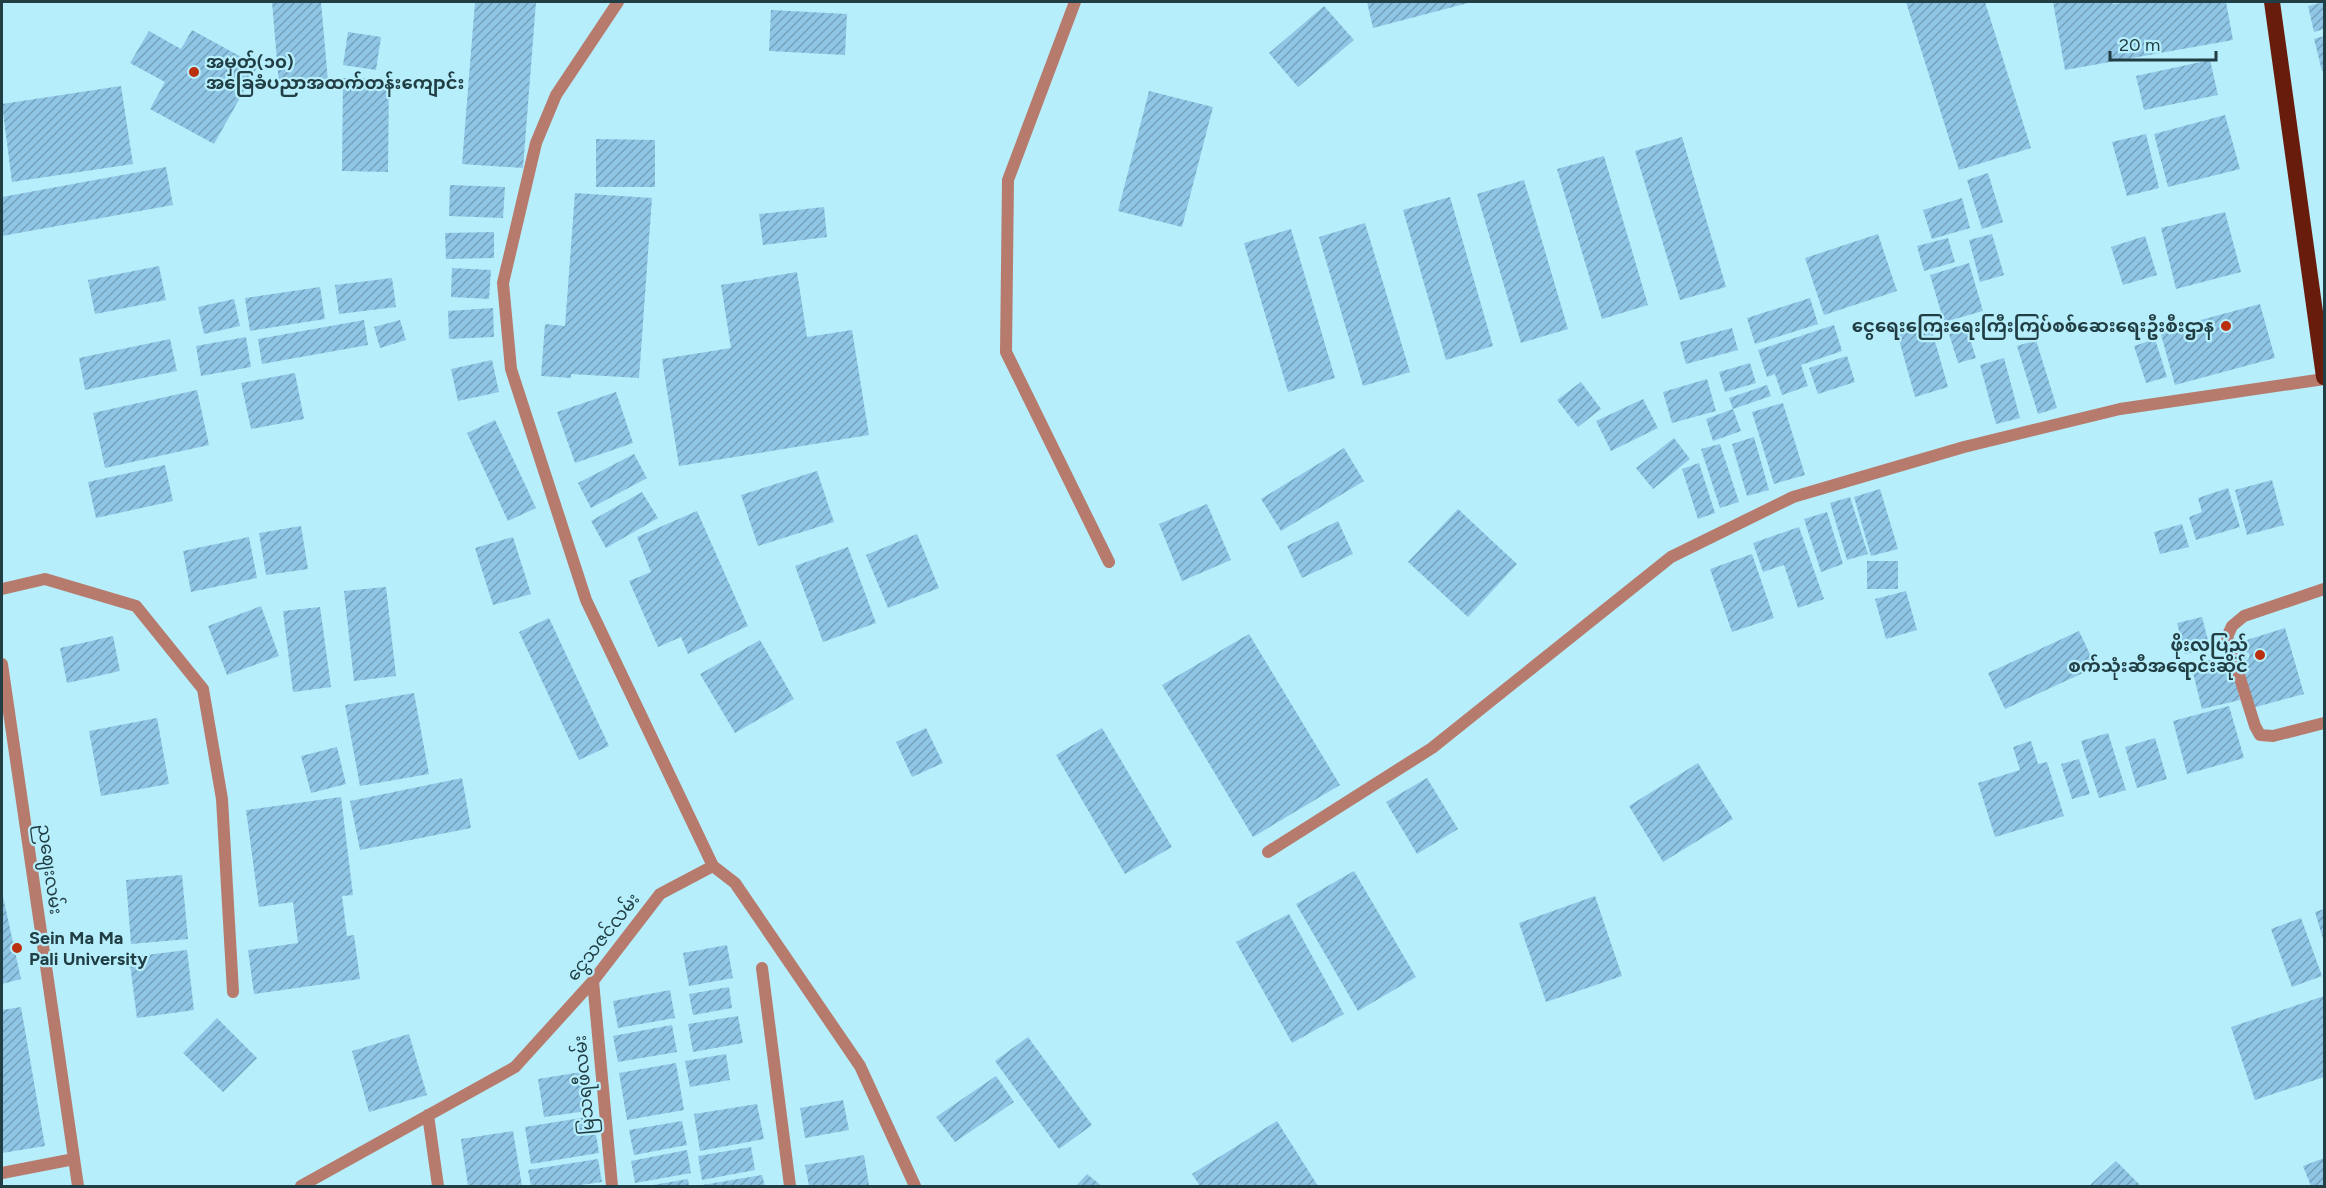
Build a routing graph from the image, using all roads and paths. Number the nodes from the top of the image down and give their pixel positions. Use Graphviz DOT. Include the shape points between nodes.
graph roads {
  1 [pos="618,2"];
  2 [pos="1076,2"];
  3 [pos="2272,2"];
  4 [pos="2325,378"];
  5 [pos="1109,562"];
  6 [pos="2,589"];
  7 [pos="2325,589"];
  8 [pos="2,664"];
  9 [pos="2325,723"];
  10 [pos="1268,852"];
  11 [pos="713,866"];
  12 [pos="762,968"];
  13 [pos="593,981"];
  14 [pos="233,992"];
  15 [pos="428,1115"];
  16 [pos="74,1160"];
  17 [pos="2,1173"];
  18 [pos="78,1186"];
  19 [pos="301,1186"];
  20 [pos="438,1186"];
  21 [pos="612,1186"];
  22 [pos="790,1186"];
  23 [pos="915,1186"];
  1 -- 11 [label="street" via="556,95 536,143 503,283 512,369 586,600"];
  2 -- 5 [label="street" via="1008,180 1005,352"];
  3 -- 4 [label="highway"];
  4 -- 10 [label="street" via="2120,409 1964,447 1792,497 1671,557 1432,748"];
  6 -- 14 [label="street" via="45,579 136,606 203,689 222,799"];
  7 -- 9 [label="street" via="2244,616 2232,626 2227,637 2260,735 2273,736"];
  8 -- 16 [label="street, ညဈေးလမ်း"];
  11 -- 13 [label="street, ငွေသဇင်လမ်း" via="660,894"];
  11 -- 23 [label="street" via="735,883 860,1066"];
  12 -- 22 [label="street"];
  13 -- 15 [label="street, ငွေသဇင်လမ်း" via="515,1067"];
  13 -- 21 [label="street, မြသရဖီလမ်း"];
  15 -- 19 [label="street, ငွေသဇင်လမ်း"];
  15 -- 20 [label="street"];
  16 -- 17 [label="street"];
  16 -- 18 [label="street, ညဈေးလမ်း"];
}
